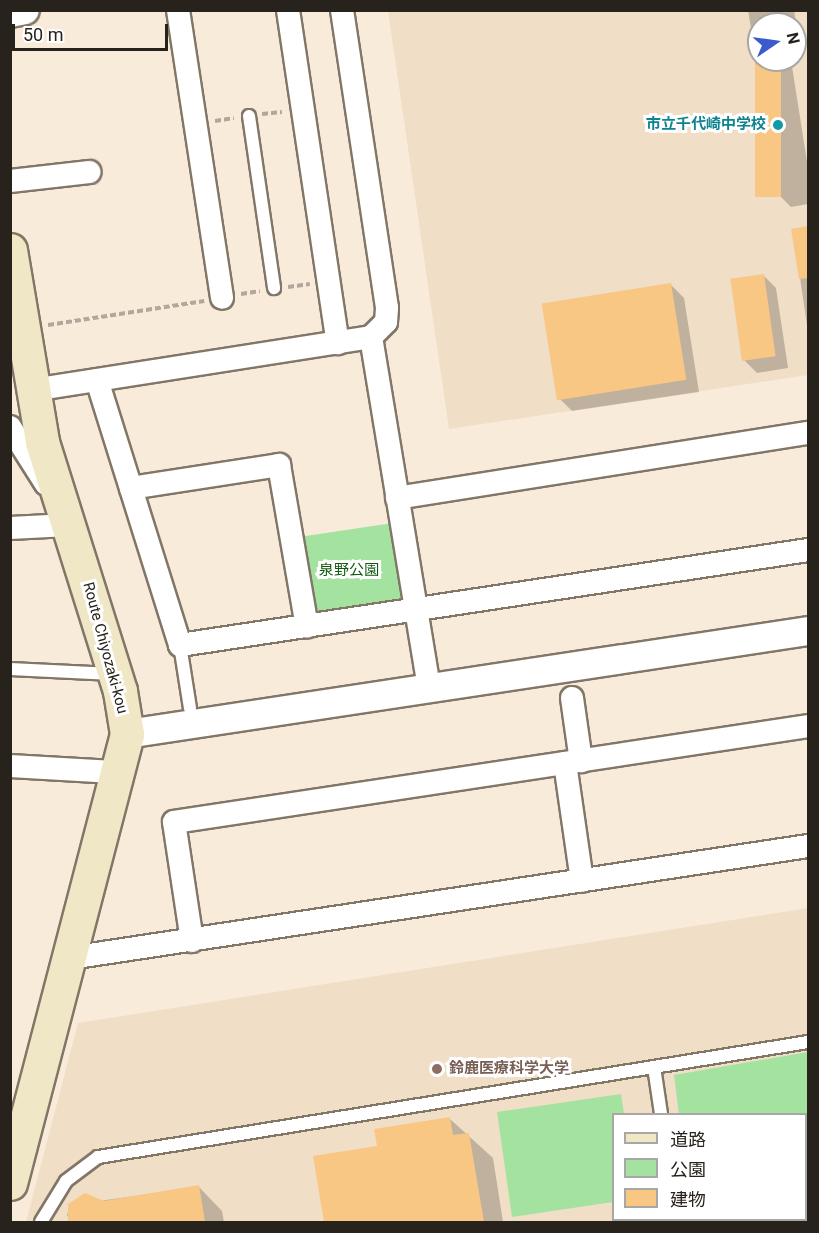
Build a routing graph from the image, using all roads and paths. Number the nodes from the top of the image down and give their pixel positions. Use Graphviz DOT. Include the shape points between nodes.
graph roads {
  1 [pos="25,10"];
  2 [pos="178,10"];
  3 [pos="288,10"];
  4 [pos="342,10"];
  5 [pos="10,13"];
  6 [pos="249,116"];
  7 [pos="88,172"];
  8 [pos="10,181"];
  9 [pos="10,250"];
  10 [pos="328,282"];
  11 [pos="274,288"];
  12 [pos="222,298"];
  13 [pos="24,329"];
  14 [pos="371,337"];
  15 [pos="338,343"];
  16 [pos="97,380"];
  17 [pos="33,390"];
  18 [pos="10,427"];
  19 [pos="808,433"];
  20 [pos="131,488"];
  21 [pos="397,498"];
  22 [pos="67,521"];
  23 [pos="10,528"];
  24 [pos="808,550"];
  25 [pos="415,610"];
  26 [pos="307,627"];
  27 [pos="808,631"];
  28 [pos="180,645"];
  29 [pos="10,669"];
  30 [pos="114,674"];
  31 [pos="429,687"];
  32 [pos="572,698"];
  33 [pos="190,708"];
  34 [pos="808,726"];
  35 [pos="127,734"];
  36 [pos="573,762"];
  37 [pos="10,766"];
  38 [pos="114,772"];
  39 [pos="808,846"];
  40 [pos="582,881"];
  41 [pos="192,941"];
  42 [pos="70,958"];
  43 [pos="808,1042"];
  44 [pos="654,1067"];
  45 [pos="662,1113"];
  46 [pos="10,1183"];
  47 [pos="42,1222"];
  1 -- 5 [label="street"];
  2 -- 12 [label="street"];
  3 -- 10 [label="street"];
  4 -- 14 [label="street" via="387,308 386,322"];
  6 -- 11 [label="lane"];
  7 -- 8 [label="street"];
  9 -- 13 [label="main road, Route Chiyozaki-kou"];
  10 -- 11 [label="path"];
  10 -- 15 [label="street"];
  11 -- 12 [label="path"];
  12 -- 13 [label="path"];
  13 -- 17 [label="main road, Route Chiyozaki-kou"];
  14 -- 15 [label="street"];
  14 -- 21 [label="street"];
  15 -- 16 [label="street"];
  16 -- 17 [label="street"];
  16 -- 20 [label="street"];
  17 -- 22 [label="main road, Route Chiyozaki-kou"];
  18 -- 22 [label="street"];
  19 -- 21 [label="street"];
  20 -- 26 [label="street" via="279,465"];
  20 -- 28 [label="street"];
  21 -- 25 [label="street"];
  22 -- 23 [label="street"];
  22 -- 30 [label="main road, Route Chiyozaki-kou"];
  24 -- 25 [label="street"];
  25 -- 26 [label="street"];
  25 -- 31 [label="street"];
  26 -- 28 [label="street"];
  27 -- 31 [label="street"];
  28 -- 33 [label="lane"];
  29 -- 30 [label="lane"];
  30 -- 35 [label="main road, Route Chiyozaki-kou"];
  31 -- 35 [label="street"];
  32 -- 36 [label="street"];
  34 -- 36 [label="street"];
  35 -- 38 [label="main road, Route Chiyozaki-kou"];
  36 -- 40 [label="street"];
  36 -- 41 [label="street" via="174,822"];
  37 -- 38 [label="street"];
  38 -- 42 [label="main road, Route Chiyozaki-kou"];
  39 -- 40 [label="street"];
  40 -- 41 [label="street"];
  41 -- 42 [label="street"];
  42 -- 46 [label="main road, Route Chiyozaki-kou"];
  43 -- 44 [label="lane"];
  44 -- 45 [label="lane"];
  44 -- 47 [label="lane" via="98,1157 66,1181"];
}
